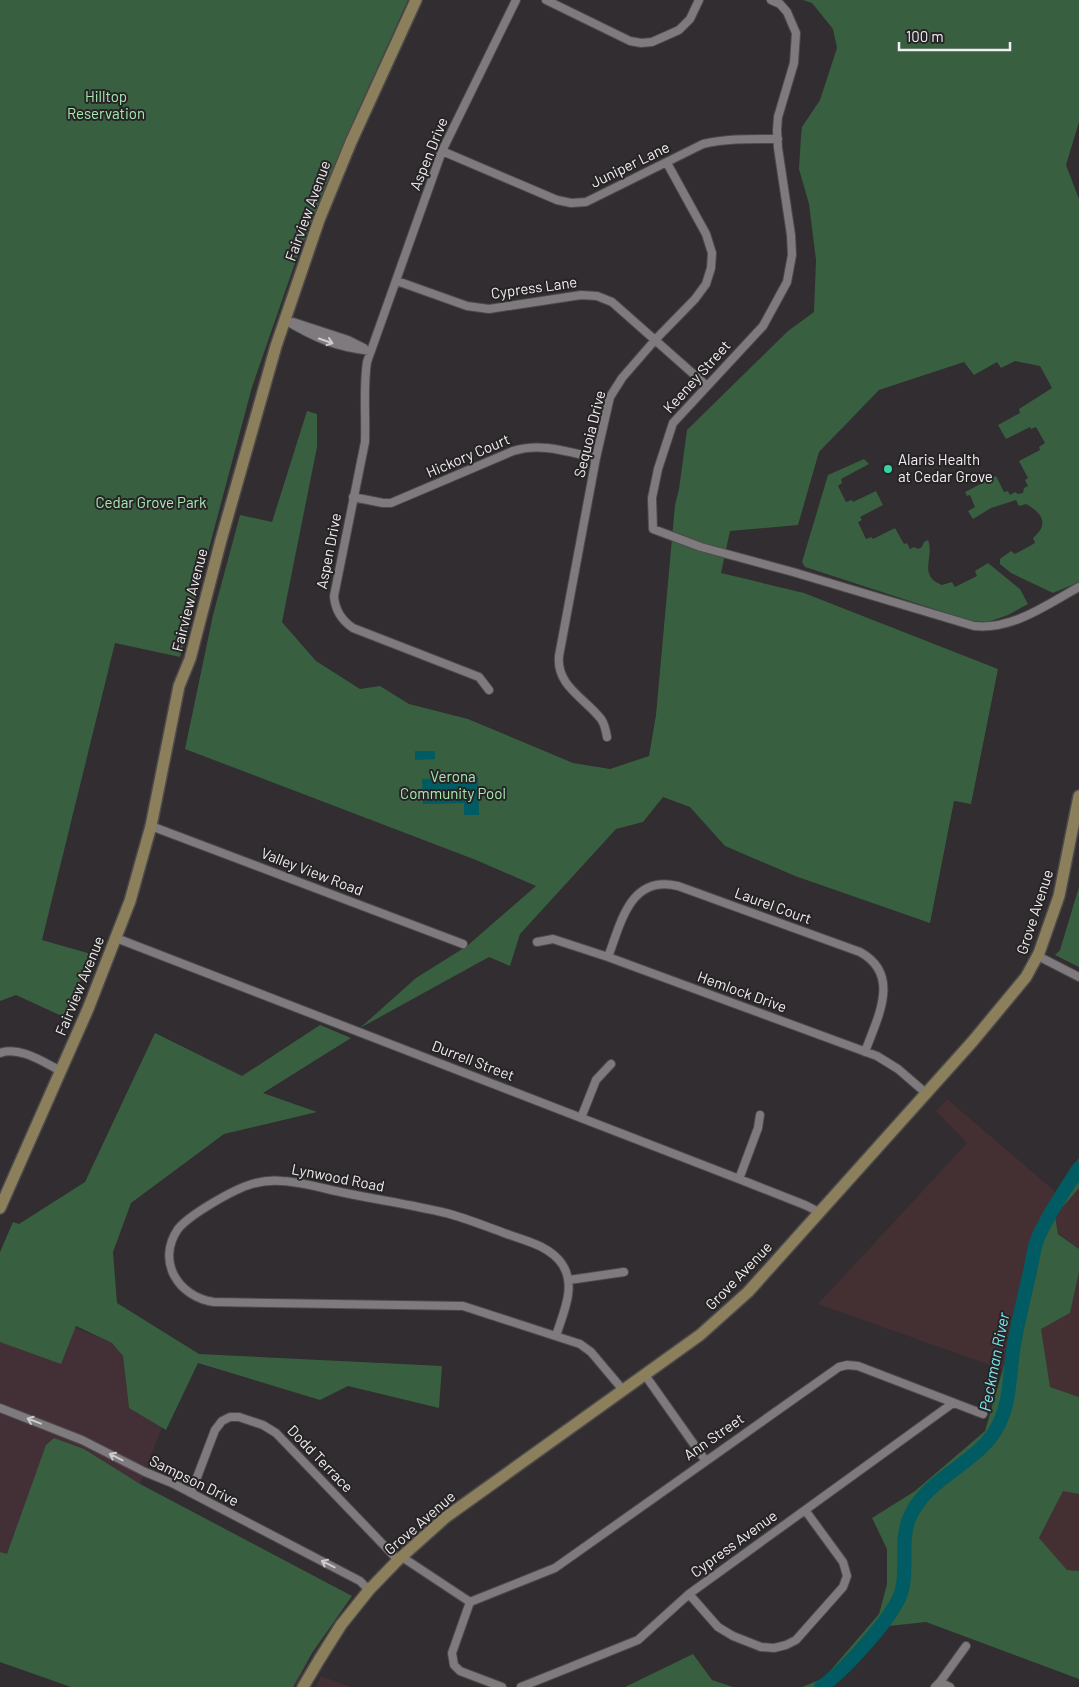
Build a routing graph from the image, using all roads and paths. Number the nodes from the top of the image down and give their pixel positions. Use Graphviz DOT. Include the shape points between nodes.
graph roads {
  1 [pos="416,0"];
  2 [pos="516,0"];
  3 [pos="546,0"];
  4 [pos="699,0"];
  5 [pos="770,0"];
  6 [pos="778,139"];
  7 [pos="442,151"];
  8 [pos="667,163"];
  9 [pos="397,281"];
  10 [pos="285,320"];
  11 [pos="655,340"];
  12 [pos="371,352"];
  13 [pos="706,386"];
  14 [pos="596,458"];
  15 [pos="353,497"];
  16 [pos="1079,587"];
  17 [pos="489,690"];
  18 [pos="608,737"];
  19 [pos="1079,796"];
  20 [pos="151,826"];
  21 [pos="116,938"];
  22 [pos="537,942"];
  23 [pos="463,944"];
  24 [pos="1038,956"];
  25 [pos="608,957"];
  26 [pos="1079,976"];
  27 [pos="865,1052"];
  28 [pos="0,1053"];
  29 [pos="611,1064"];
  30 [pos="61,1071"];
  31 [pos="926,1094"];
  32 [pos="760,1116"];
  33 [pos="581,1118"];
  34 [pos="739,1178"];
  35 [pos="0,1208"];
  36 [pos="819,1212"];
  37 [pos="624,1272"];
  38 [pos="569,1280"];
  39 [pos="556,1336"];
  40 [pos="645,1375"];
  41 [pos="623,1390"];
  42 [pos="953,1403"];
  43 [pos="0,1408"];
  44 [pos="984,1414"];
  45 [pos="705,1460"];
  46 [pos="191,1493"];
  47 [pos="805,1510"];
  48 [pos="400,1559"];
  49 [pos="369,1590"];
  50 [pos="689,1594"];
  51 [pos="470,1602"];
  52 [pos="966,1646"];
  53 [pos="937,1684"];
  54 [pos="303,1687"];
  55 [pos="502,1687"];
  56 [pos="520,1687"];
  57 [pos="950,1687"];
  1 -- 10 [label="main road, Fairview Avenue" via="338,172"];
  2 -- 7 [label="street, Aspen Drive"];
  3 -- 4 [label="street" via="630,41 641,43 652,42 679,30 690,19"];
  5 -- 6 [label="street, Keeney Street" via="787,12 796,33 794,63 778,117"];
  6 -- 8 [label="street, Juniper Lane" via="720,140 703,144"];
  6 -- 13 [label="street, Keeney Street" via="791,236 792,254 787,282 763,326"];
  7 -- 8 [label="street, Juniper Lane" via="571,203 586,202"];
  7 -- 9 [label="street, Aspen Drive"];
  8 -- 11 [label="street, Sequoia Drive" via="706,234 712,260 706,284"];
  9 -- 11 [label="street, Cypress Lane" via="479,309 581,295 597,296 612,302"];
  9 -- 12 [label="street, Aspen Drive"];
  10 -- 12 [label="street" via="348,340"];
  10 -- 20 [label="main road, Fairview Avenue" via="220,540 190,659 179,686"];
  11 -- 13 [label="street, Cypress Lane"];
  11 -- 14 [label="street, Sequoia Drive" via="613,391"];
  12 -- 15 [label="street, Aspen Drive" via="364,380 364,442"];
  13 -- 16 [label="street, Keeney Street" via="672,423 652,498 653,529 701,547 974,626 999,626 1016,621"];
  14 -- 15 [label="street, Hickory Court" via="550,448 527,448 391,503"];
  14 -- 18 [label="street, Sequoia Drive" via="558,666 565,683 602,720"];
  15 -- 17 [label="street, Aspen Drive" via="334,596 341,617 353,628 480,677"];
  19 -- 24 [label="main road, Grove Avenue" via="1058,896"];
  20 -- 21 [label="main road, Fairview Avenue"];
  20 -- 23 [label="street, Valley View Road"];
  21 -- 30 [label="main road, Fairview Avenue"];
  21 -- 33 [label="street, Durrell Street"];
  22 -- 25 [label="street, Hemlock Drive" via="553,939"];
  24 -- 26 [label="street"];
  24 -- 31 [label="main road, Grove Avenue" via="1006,1002"];
  25 -- 27 [label="street, Hemlock Drive"];
  25 -- 27 [label="street, Laurel Court" via="633,899 648,888 666,884 860,952 879,970 884,989"];
  27 -- 31 [label="street, Hemlock Drive" via="890,1063"];
  28 -- 30 [label="street" via="17,1051"];
  29 -- 33 [label="street" via="596,1080"];
  30 -- 35 [label="main road, Fairview Avenue"];
  31 -- 36 [label="main road, Grove Avenue"];
  32 -- 34 [label="street"];
  33 -- 34 [label="street, Durrell Street"];
  34 -- 36 [label="street, Durrell Street"];
  36 -- 40 [label="main road, Grove Avenue" via="748,1292 700,1336"];
  37 -- 38 [label="street"];
  38 -- 39 [label="street" via="569,1296"];
  38 -- 39 [label="street, Lynwood Road" via="562,1262 547,1249 447,1213 281,1181 257,1183 233,1191 184,1223 171,1247 170,1264 176,1280 189,1293 207,1301 462,1306"];
  39 -- 41 [label="street, Lynwood Road" via="586,1348"];
  40 -- 41 [label="main road, Grove Avenue"];
  40 -- 45 [label="street"];
  41 -- 48 [label="main road, Grove Avenue" via="446,1517"];
  42 -- 44 [label="street, Ann Street"];
  42 -- 45 [label="street, Ann Street" via="858,1366 843,1366 834,1369"];
  42 -- 47 [label="street, Cypress Avenue"];
  46 -- 43 [label="street, Sampson Drive, one-way" via="82,1440"];
  45 -- 51 [label="street, Ann Street" via="555,1568"];
  46 -- 48 [label="street, Dodd Terrace" via="217,1426 226,1419 239,1417 276,1433"];
  49 -- 46 [label="street, Sampson Drive, one-way" via="360,1581"];
  47 -- 50 [label="street, Cypress Avenue"];
  47 -- 50 [label="street" via="843,1562 847,1576 843,1587 796,1640 767,1648 732,1636 718,1627"];
  48 -- 49 [label="main road, Grove Avenue"];
  48 -- 51 [label="street"];
  49 -- 54 [label="main road, Grove Avenue" via="342,1625"];
  50 -- 56 [label="street, Cypress Avenue" via="638,1640"];
  51 -- 55 [label="street" via="452,1661 460,1671"];
  52 -- 53 [label="street"];
  53 -- 57 [label="street"];
}
